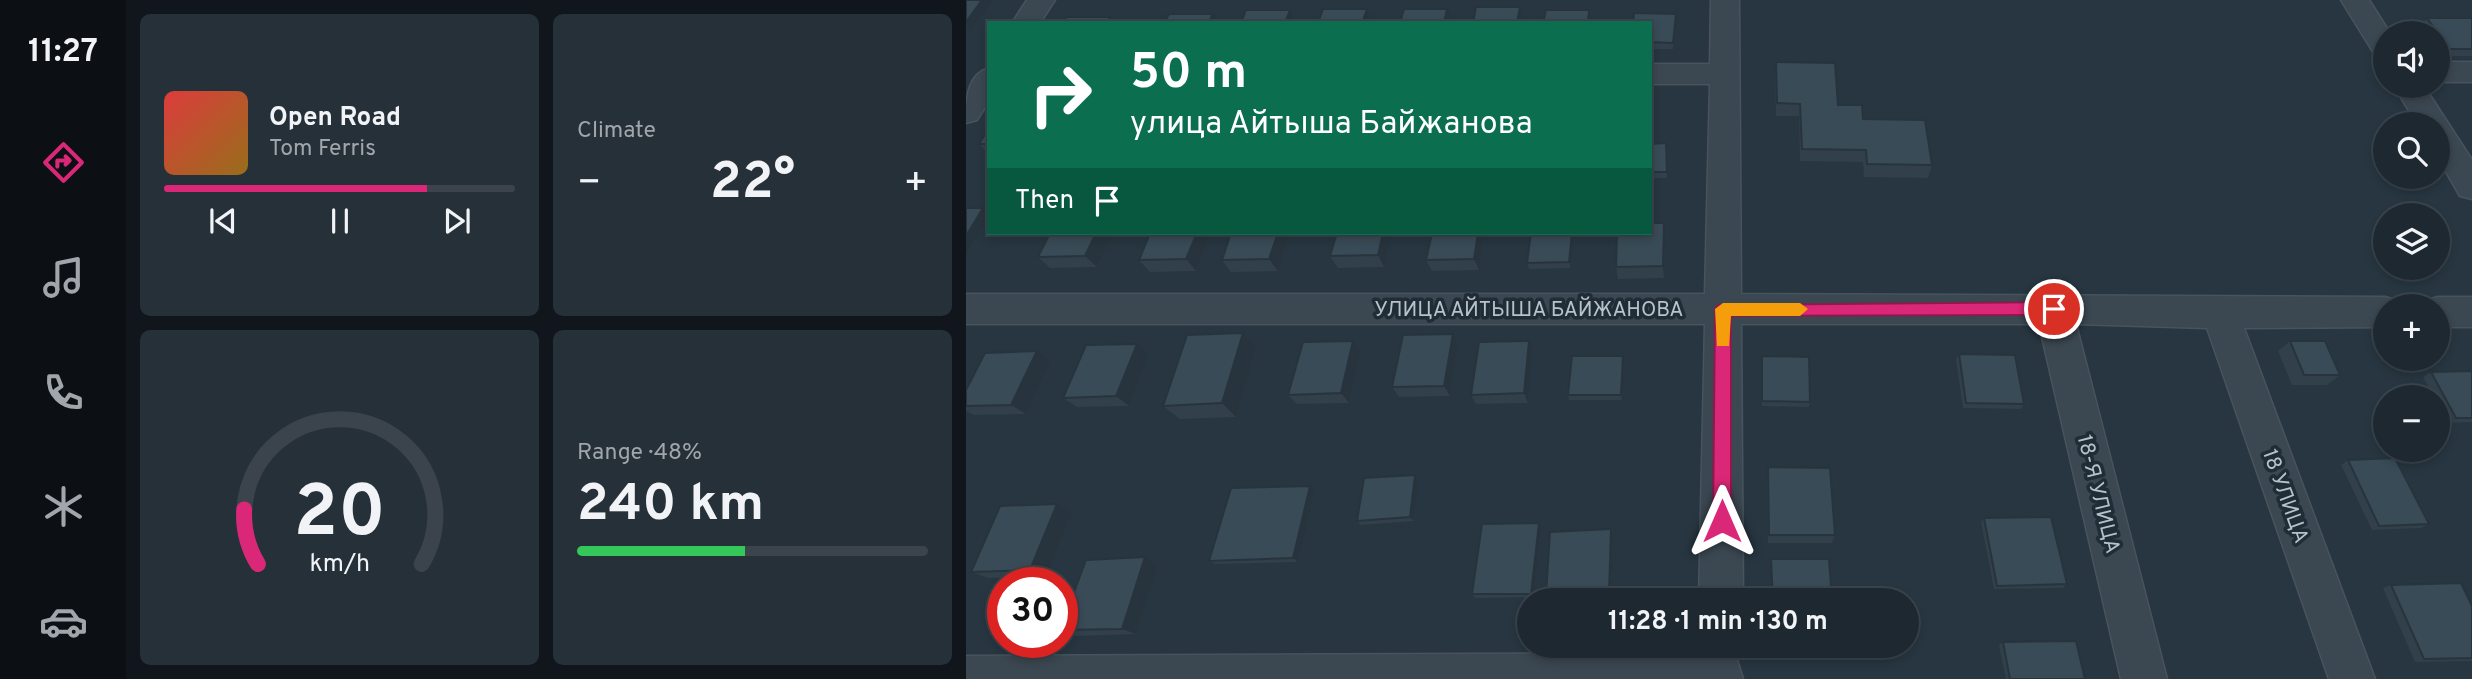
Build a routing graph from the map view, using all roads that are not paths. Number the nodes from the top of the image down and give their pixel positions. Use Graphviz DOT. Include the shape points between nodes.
graph roads {
  1 [pos="1041,0"];
  2 [pos="1725,0"];
  3 [pos="2355,0"];
  4 [pos="1027,21"];
  5 [pos="2373,29"];
  6 [pos="2450,72"];
  7 [pos="2472,72"];
  8 [pos="1652,74"];
  9 [pos="1725,74"];
  10 [pos="987,81"];
  11 [pos="966,112"];
  12 [pos="2450,151"];
  13 [pos="2472,187"];
  14 [pos="966,309"];
  15 [pos="1723,309"];
  16 [pos="2054,309"];
  17 [pos="2373,312"];
  18 [pos="2450,312"];
  19 [pos="2472,312"];
  20 [pos="2220,313"];
  21 [pos="1721,588"];
  22 [pos="1721,667"];
  23 [pos="966,679"];
  24 [pos="2144,679"];
  25 [pos="2351,679"];
  1 -- 4 [label="street"];
  2 -- 9 [label="street"];
  3 -- 5 [label="street"];
  6 -- 7 [label="street"];
  8 -- 9 [label="street"];
  9 -- 15 [label="street"];
  10 -- 11 [label="street"];
  12 -- 13 [label="street"];
  14 -- 15 [label="street, УЛИЦА АЙТЫША БАЙЖАНОВА"];
  15 -- 16 [label="street, УЛИЦА АЙТЫША БАЙЖАНОВА"];
  15 -- 21 [label="street"];
  16 -- 20 [label="street, УЛИЦА АЙТЫША БАЙЖАНОВА"];
  16 -- 24 [label="street, 18-Я УЛИЦА"];
  17 -- 20 [label="street, УЛИЦА АЙТЫША БАЙЖАНОВА"];
  18 -- 19 [label="street"];
  20 -- 25 [label="street, 18 УЛИЦА"];
  22 -- 23 [label="street"];
}
